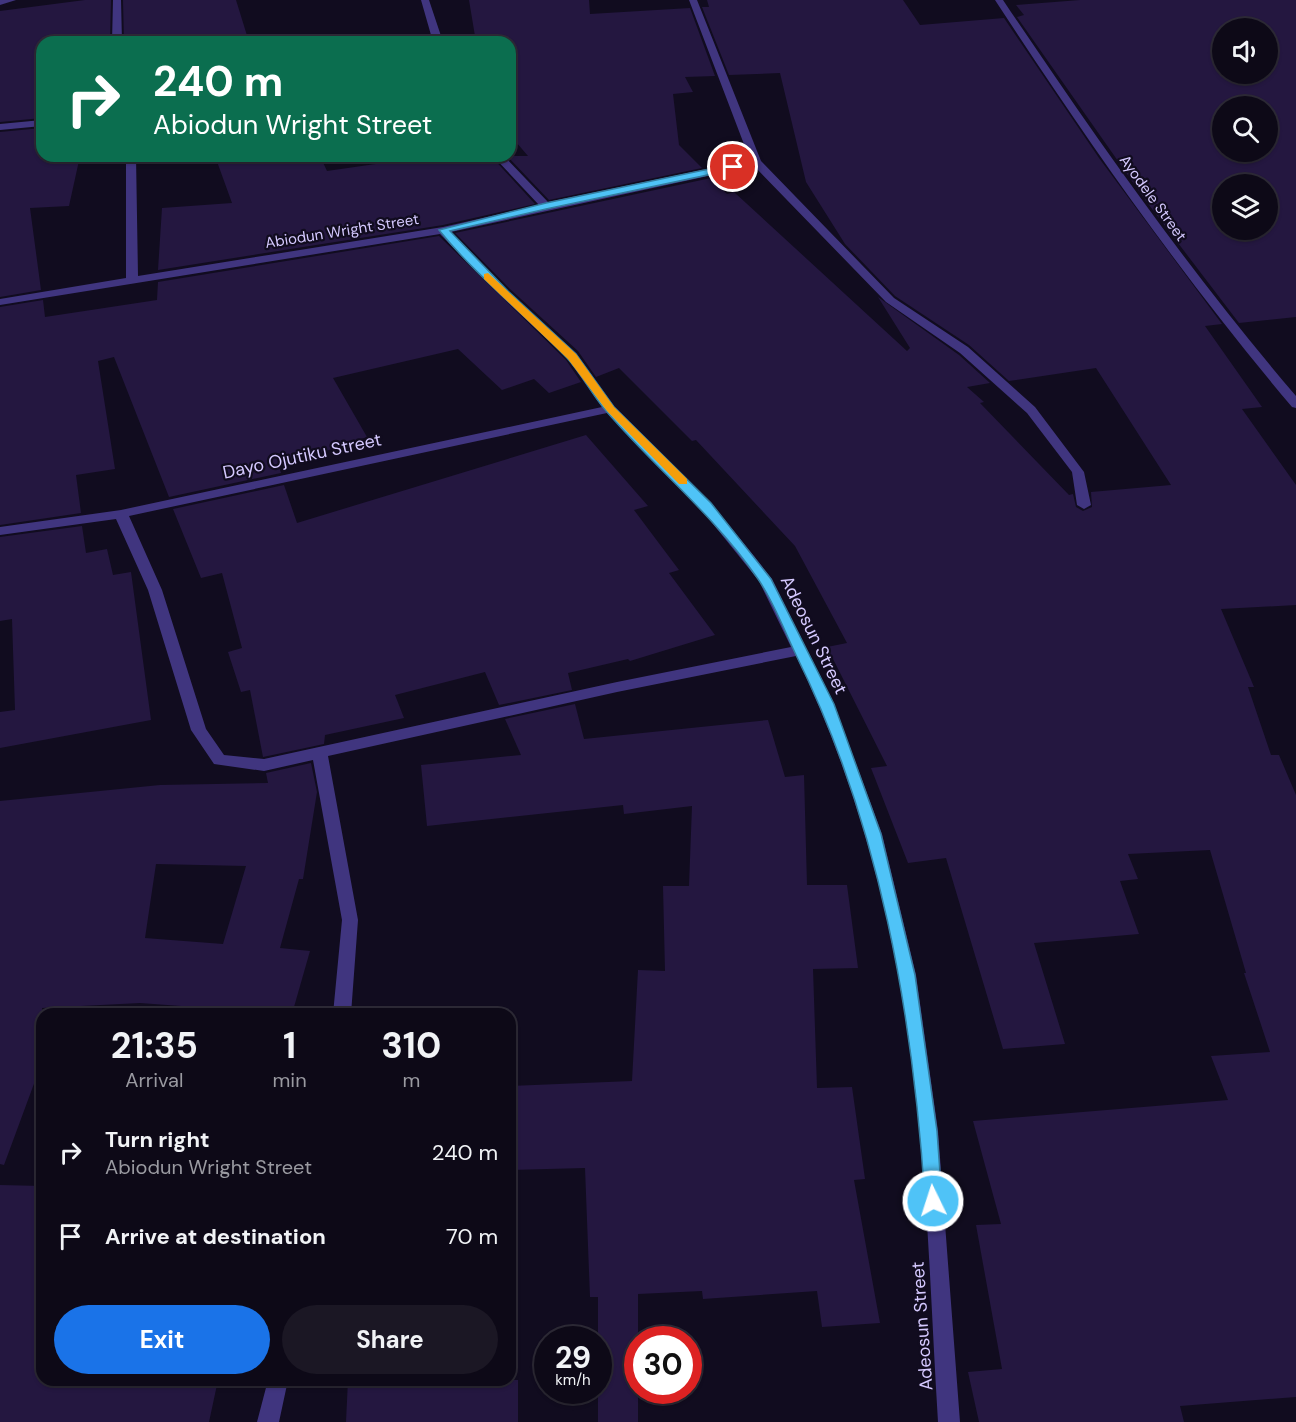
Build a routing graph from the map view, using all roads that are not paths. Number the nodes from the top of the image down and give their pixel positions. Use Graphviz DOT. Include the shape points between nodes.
graph roads {
  1 [pos="12,0"];
  2 [pos="117,0"];
  3 [pos="425,0"];
  4 [pos="693,0"];
  5 [pos="999,0"];
  6 [pos="0,2"];
  7 [pos="117,36"];
  8 [pos="436,36"];
  9 [pos="36,124"];
  10 [pos="0,127"];
  11 [pos="131,162"];
  12 [pos="504,162"];
  13 [pos="756,162"];
  14 [pos="546,206"];
  15 [pos="444,230"];
  16 [pos="132,280"];
  17 [pos="0,302"];
  18 [pos="1296,404"];
  19 [pos="610,409"];
  20 [pos="1084,505"];
  21 [pos="121,514"];
  22 [pos="0,531"];
  23 [pos="799,650"];
  24 [pos="320,754"];
  25 [pos="343,1008"];
  26 [pos="277,1386"];
  27 [pos="268,1422"];
  28 [pos="948,1422"];
  1 -- 6 [label="street"];
  2 -- 7 [label="street"];
  3 -- 8 [label="street"];
  4 -- 13 [label="street"];
  5 -- 18 [label="street, Ayodele Street" via="1150,221 1241,341"];
  9 -- 10 [label="street"];
  11 -- 16 [label="street"];
  12 -- 14 [label="street"];
  13 -- 14 [label="street, Abiodun Wright Street"];
  13 -- 20 [label="street" via="890,300 964,350 1031,410 1078,472"];
  14 -- 15 [label="street, Abiodun Wright Street"];
  15 -- 16 [label="street, Abiodun Wright Street"];
  15 -- 19 [label="street, Adeosun Street" via="572,356"];
  16 -- 17 [label="street, Abiodun Wright Street"];
  19 -- 21 [label="street, Dayo Ojutiku Street"];
  19 -- 23 [label="street, Adeosun Street" via="706,506 755,566"];
  21 -- 22 [label="street, Dayo Ojutiku Street"];
  21 -- 24 [label="street" via="155,590 199,730 219,760 264,765"];
  23 -- 24 [label="street"];
  23 -- 28 [label="street, Adeosun Street" via="827,704 874,834 907,975 929,1131"];
  24 -- 25 [label="street" via="350,920"];
  26 -- 27 [label="street"];
}
